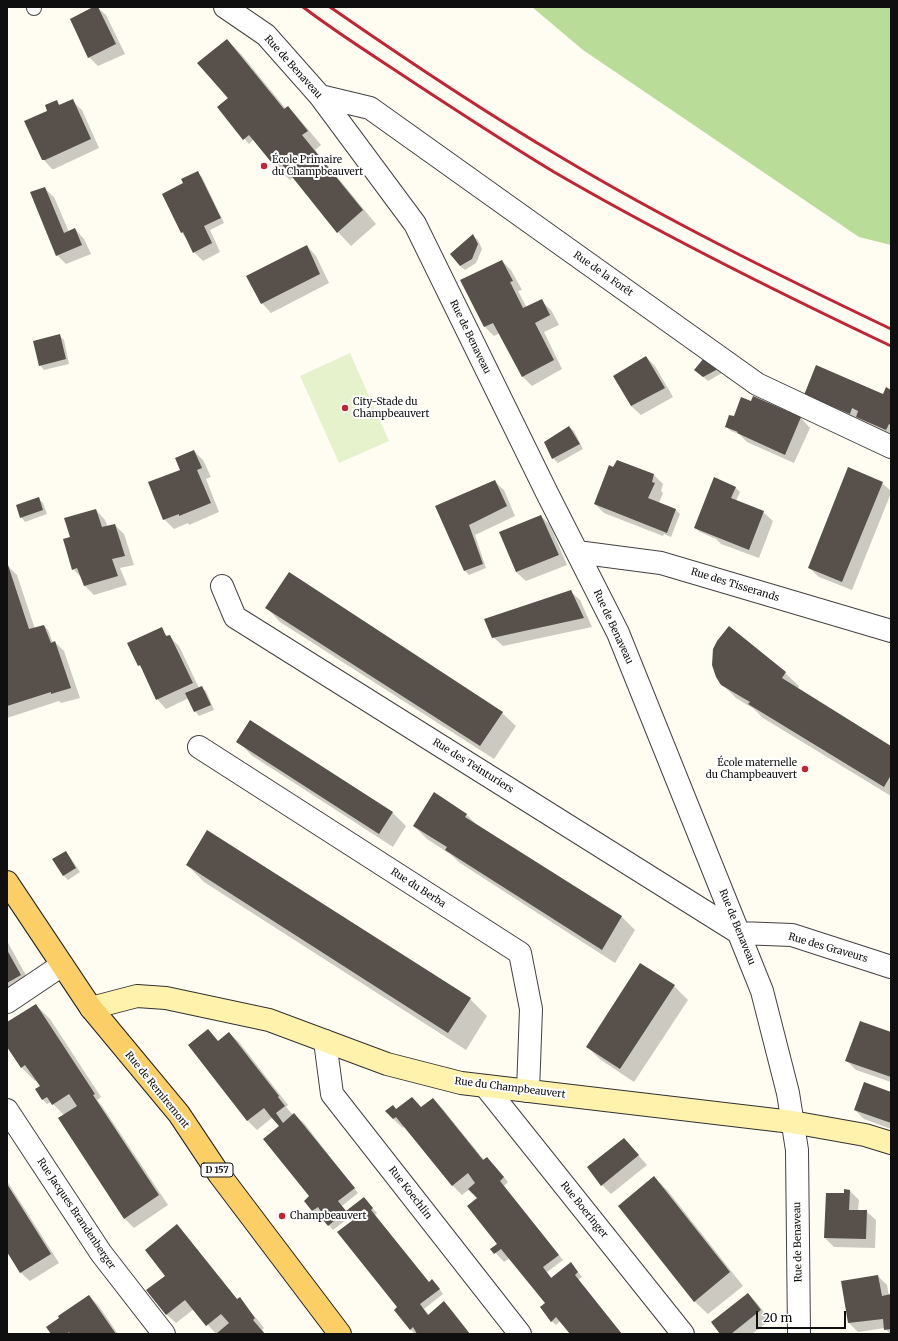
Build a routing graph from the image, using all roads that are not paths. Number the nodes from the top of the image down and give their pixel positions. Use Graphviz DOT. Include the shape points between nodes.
graph roads {
  1 [pos="225,7"];
  2 [pos="320,96"];
  3 [pos="891,447"];
  4 [pos="577,552"];
  5 [pos="222,586"];
  6 [pos="891,631"];
  7 [pos="199,747"];
  8 [pos="7,882"];
  9 [pos="739,933"];
  10 [pos="62,966"];
  11 [pos="891,967"];
  12 [pos="7,1002"];
  13 [pos="91,1008"];
  14 [pos="325,1041"];
  15 [pos="485,1086"];
  16 [pos="528,1091"];
  17 [pos="7,1110"];
  18 [pos="792,1122"];
  19 [pos="891,1143"];
  20 [pos="164,1334"];
  21 [pos="340,1334"];
  22 [pos="520,1334"];
  23 [pos="683,1334"];
  24 [pos="799,1334"];
  1 -- 2 [label="street, Rue de Benaveau" via="266,35"];
  2 -- 3 [label="street, Rue de la Forêt" via="370,108 757,384"];
  2 -- 4 [label="street, Rue de Benaveau" via="415,224"];
  4 -- 6 [label="street, Rue des Tisserands" via="661,563"];
  4 -- 9 [label="street, Rue de Benaveau" via="618,633"];
  5 -- 9 [label="street, Rue des Teinturiers" via="234,617"];
  7 -- 16 [label="street, Rue du Berba" via="520,953 531,1009"];
  8 -- 10 [label="main road, Rue de Remiremont / D 157"];
  9 -- 11 [label="street, Rue des Graveurs" via="792,935"];
  9 -- 18 [label="street, Rue de Benaveau" via="762,991 788,1093"];
  10 -- 12 [label="street"];
  10 -- 13 [label="main road, Rue de Remiremont / D 157"];
  13 -- 14 [label="street, Rue du Champbeauvert" via="137,996 166,998 269,1020"];
  13 -- 21 [label="main road, Rue de Remiremont / D 157" via="179,1114 219,1174"];
  14 -- 15 [label="street, Rue du Champbeauvert" via="387,1064 462,1083"];
  14 -- 22 [label="street, Rue Koechlin" via="332,1094"];
  15 -- 16 [label="street, Rue du Champbeauvert"];
  15 -- 23 [label="street, Rue Boeringer"];
  16 -- 18 [label="street, Rue du Champbeauvert"];
  17 -- 20 [label="street, Rue Jacques Brandenberger" via="101,1253"];
  18 -- 19 [label="street, Rue du Champbeauvert" via="865,1135"];
  18 -- 24 [label="street, Rue de Benaveau" via="797,1150"];
}
